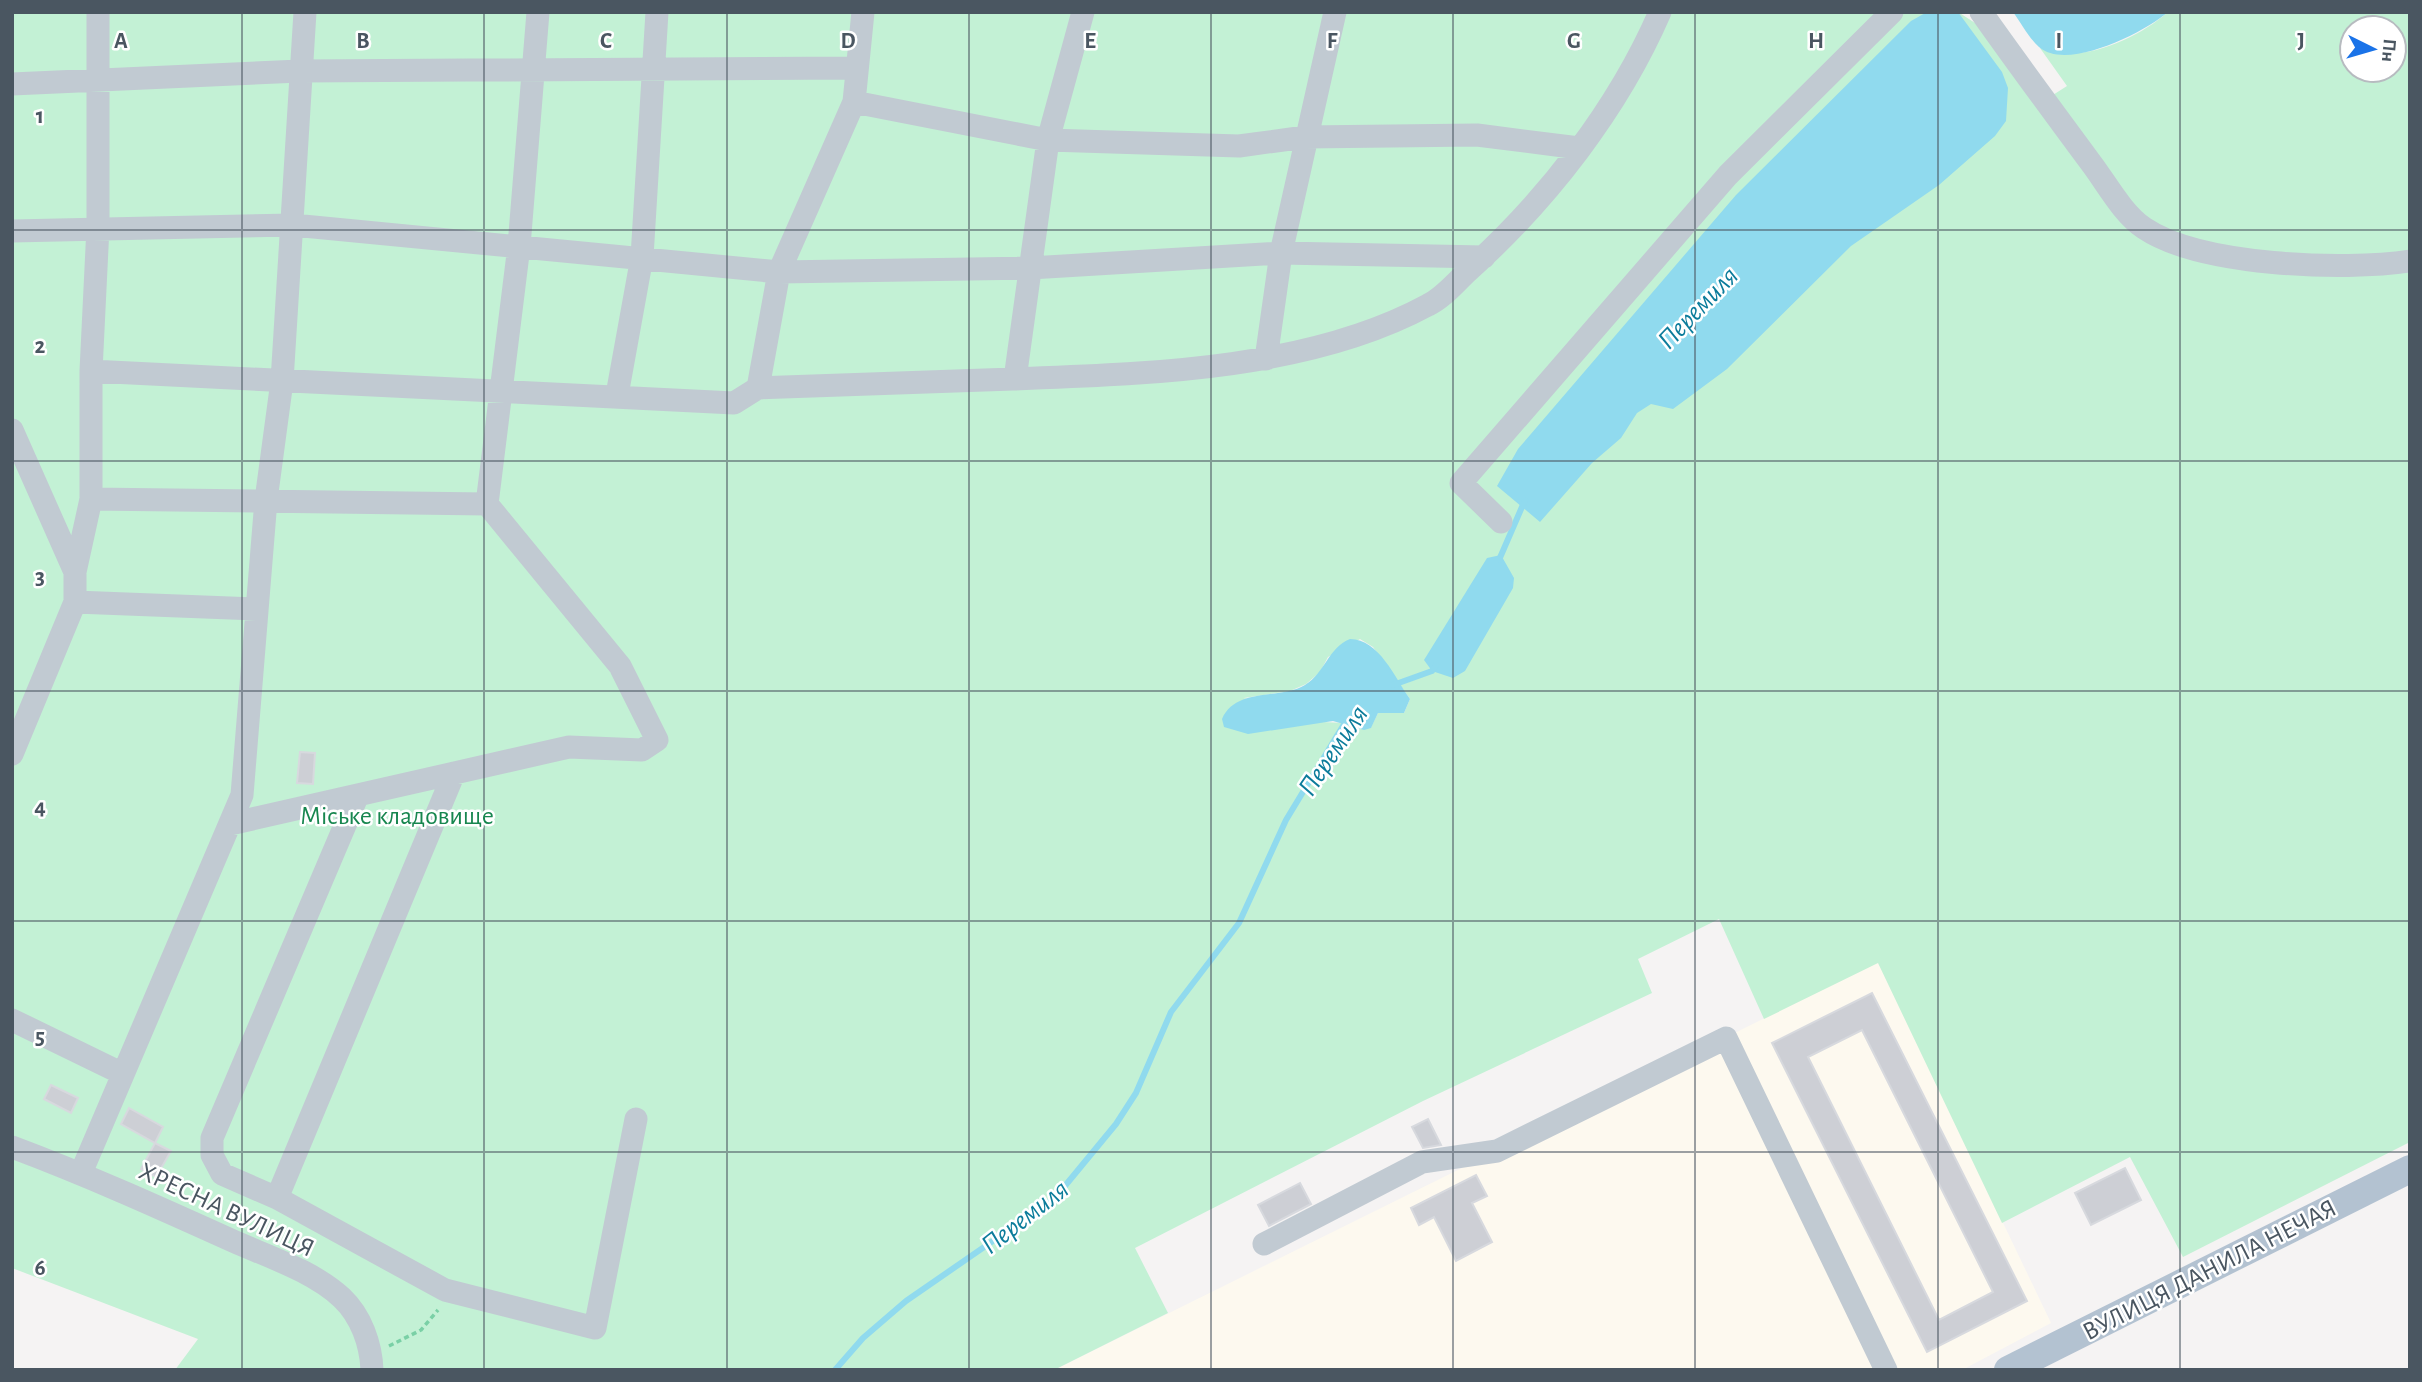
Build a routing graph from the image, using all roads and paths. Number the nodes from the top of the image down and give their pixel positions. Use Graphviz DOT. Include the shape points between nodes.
graph roads {
  1 [pos="99,12"];
  2 [pos="305,12"];
  3 [pos="538,12"];
  4 [pos="657,12"];
  5 [pos="863,12"];
  6 [pos="1083,12"];
  7 [pos="1335,12"];
  8 [pos="1660,12"];
  9 [pos="1892,12"];
  10 [pos="1981,12"];
  11 [pos="855,68"];
  12 [pos="655,69"];
  13 [pos="534,70"];
  14 [pos="300,71"];
  15 [pos="98,79"];
  16 [pos="12,84"];
  17 [pos="854,102"];
  18 [pos="1305,137"];
  19 [pos="1048,141"];
  20 [pos="1579,148"];
  21 [pos="293,225"];
  22 [pos="98,227"];
  23 [pos="12,231"];
  24 [pos="519,246"];
  25 [pos="1281,253"];
  26 [pos="642,257"];
  27 [pos="1484,257"];
  28 [pos="2410,261"];
  29 [pos="1030,268"];
  30 [pos="779,272"];
  31 [pos="1266,359"];
  32 [pos="91,371"];
  33 [pos="1015,379"];
  34 [pos="282,381"];
  35 [pos="758,388"];
  36 [pos="502,393"];
  37 [pos="617,395"];
  38 [pos="12,430"];
  39 [pos="91,499"];
  40 [pos="266,500"];
  41 [pos="487,503"];
  42 [pos="1501,522"];
  43 [pos="75,572"];
  44 [pos="75,602"];
  45 [pos="257,609"];
  46 [pos="12,754"];
  47 [pos="454,773"];
  48 [pos="357,797"];
  49 [pos="230,824"];
  50 [pos="12,1020"];
  51 [pos="123,1074"];
  52 [pos="636,1119"];
  53 [pos="12,1147"];
  54 [pos="2410,1169"];
  55 [pos="81,1173"];
  56 [pos="277,1198"];
  57 [pos="1264,1244"];
  58 [pos="445,1290"];
  59 [pos="372,1362"];
  60 [pos="2041,1363"];
  61 [pos="1886,1370"];
  62 [pos="2008,1370"];
  1 -- 15 [label="lane"];
  2 -- 14 [label="lane"];
  3 -- 13 [label="lane"];
  4 -- 12 [label="lane"];
  5 -- 11 [label="lane"];
  6 -- 19 [label="lane"];
  7 -- 18 [label="lane"];
  8 -- 20 [label="lane" via="1616,99"];
  9 -- 42 [label="lane" via="1728,174 1461,483"];
  10 -- 28 [label="lane" via="2125,210 2157,236 2245,258 2349,267"];
  11 -- 12 [label="lane"];
  11 -- 17 [label="lane"];
  12 -- 13 [label="lane"];
  12 -- 26 [label="lane"];
  13 -- 14 [label="lane"];
  13 -- 24 [label="lane"];
  14 -- 15 [label="lane"];
  14 -- 21 [label="lane"];
  15 -- 16 [label="lane"];
  15 -- 22 [label="lane"];
  17 -- 19 [label="lane"];
  17 -- 30 [label="lane"];
  18 -- 19 [label="lane" via="1239,146"];
  18 -- 20 [label="lane" via="1477,135"];
  18 -- 25 [label="lane"];
  19 -- 29 [label="lane"];
  20 -- 27 [label="lane"];
  21 -- 22 [label="lane"];
  21 -- 24 [label="lane"];
  21 -- 34 [label="lane"];
  22 -- 23 [label="lane"];
  22 -- 32 [label="lane"];
  24 -- 26 [label="lane"];
  24 -- 36 [label="lane"];
  25 -- 27 [label="lane"];
  25 -- 29 [label="lane"];
  25 -- 31 [label="lane"];
  26 -- 30 [label="lane"];
  26 -- 37 [label="lane"];
  27 -- 31 [label="lane" via="1430,304 1362,333"];
  29 -- 30 [label="lane"];
  29 -- 33 [label="lane"];
  30 -- 35 [label="lane"];
  31 -- 33 [label="lane" via="1137,375"];
  32 -- 34 [label="lane"];
  32 -- 39 [label="lane"];
  33 -- 35 [label="lane"];
  34 -- 36 [label="lane"];
  34 -- 40 [label="lane"];
  35 -- 37 [label="lane" via="734,403"];
  36 -- 37 [label="lane"];
  36 -- 41 [label="lane"];
  38 -- 43 [label="lane"];
  39 -- 40 [label="lane"];
  39 -- 43 [label="lane"];
  40 -- 41 [label="lane"];
  40 -- 45 [label="lane"];
  41 -- 47 [label="lane" via="620,666 656,740 642,750 569,747"];
  43 -- 44 [label="lane"];
  44 -- 45 [label="lane"];
  44 -- 46 [label="lane"];
  45 -- 49 [label="lane" via="242,795"];
  47 -- 48 [label="lane"];
  47 -- 56 [label="lane"];
  48 -- 49 [label="lane"];
  48 -- 56 [label="lane" via="212,1138 212,1156 222,1174"];
  49 -- 51 [label="lane"];
  50 -- 51 [label="lane"];
  51 -- 55 [label="lane"];
  52 -- 58 [label="lane" via="595,1328"];
  53 -- 55 [label="lane, ХРЕСНА ВУЛИЦЯ"];
  54 -- 60 [label="main road, ВУЛИЦЯ ДАНИЛА НЕЧАЯ"];
  55 -- 59 [label="lane, ХРЕСНА ВУЛИЦЯ" via="310,1277 342,1297 360,1321"];
  56 -- 58 [label="lane"];
  57 -- 61 [label="lane" via="1422,1162 1497,1151 1726,1038"];
  58 -- 59 [label="path" via="436,1315 421,1331"];
  60 -- 62 [label="main road, ВУЛИЦЯ ДАНИЛА НЕЧАЯ"];
}
